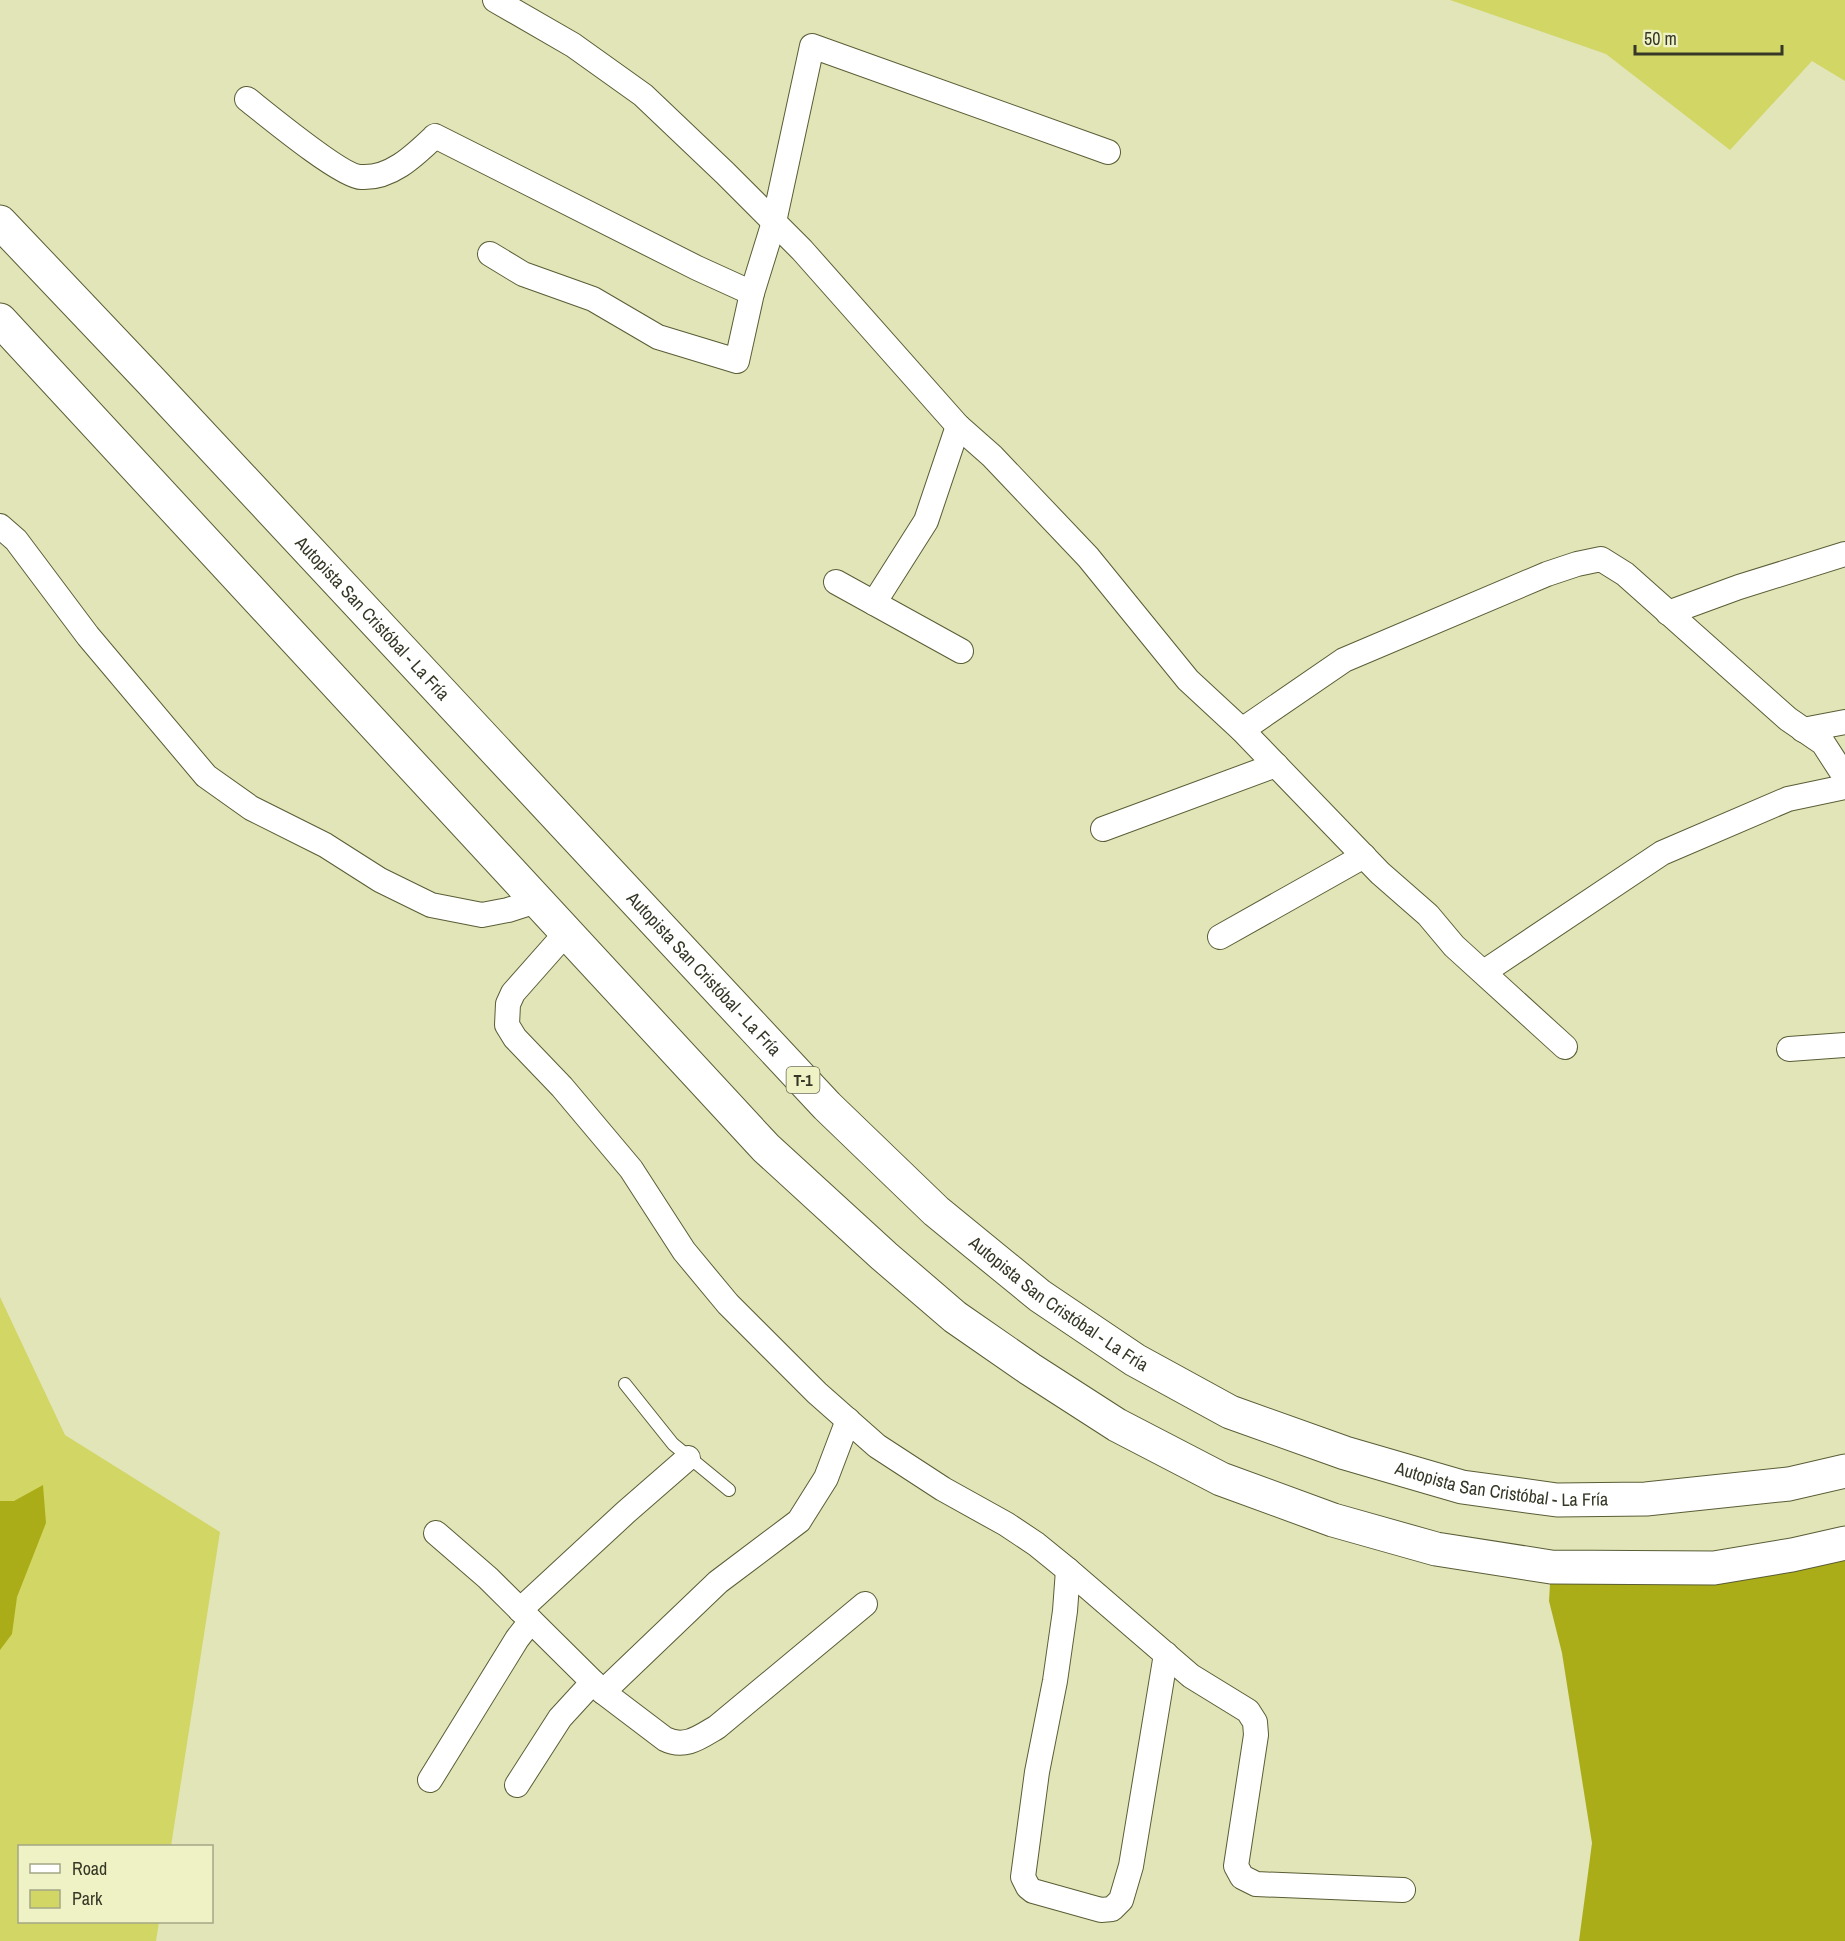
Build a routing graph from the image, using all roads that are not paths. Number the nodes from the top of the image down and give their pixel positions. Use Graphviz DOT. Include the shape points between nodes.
graph roads {
  1 [pos="495,0"];
  2 [pos="247,99"];
  3 [pos="1108,152"];
  4 [pos="0,222"];
  5 [pos="774,222"];
  6 [pos="490,254"];
  7 [pos="752,293"];
  8 [pos="0,320"];
  9 [pos="958,426"];
  10 [pos="0,526"];
  11 [pos="1845,554"];
  12 [pos="836,582"];
  13 [pos="874,603"];
  14 [pos="1668,613"];
  15 [pos="961,651"];
  16 [pos="1845,722"];
  17 [pos="1242,730"];
  18 [pos="1803,730"];
  19 [pos="1276,765"];
  20 [pos="1845,777"];
  21 [pos="1845,787"];
  22 [pos="1103,829"];
  23 [pos="1364,855"];
  24 [pos="536,901"];
  25 [pos="566,933"];
  26 [pos="1220,937"];
  27 [pos="1484,972"];
  28 [pos="1845,1045"];
  29 [pos="1565,1047"];
  30 [pos="1790,1049"];
  31 [pos="625,1384"];
  32 [pos="848,1420"];
  33 [pos="688,1458"];
  34 [pos="1845,1471"];
  35 [pos="729,1490"];
  36 [pos="436,1533"];
  37 [pos="1845,1543"];
  38 [pos="1068,1570"];
  39 [pos="865,1604"];
  40 [pos="525,1616"];
  41 [pos="1166,1654"];
  42 [pos="598,1687"];
  43 [pos="430,1780"];
  44 [pos="517,1785"];
  45 [pos="1403,1890"];
  1 -- 5 [label="street" via="573,45 643,95"];
  2 -- 7 [label="street" via="335,166 359,178 385,173 410,160 435,136"];
  3 -- 5 [label="street" via="812,46"];
  4 -- 34 [label="highway, Autopista San Cristóbal - La Fría / T-1" via="827,1106 936,1212 1040,1296 1135,1360 1230,1412 1345,1453 1462,1487 1557,1500 1646,1499 1789,1484"];
  5 -- 7 [label="street"];
  5 -- 9 [label="street"];
  6 -- 7 [label="street" via="522,274 593,299 658,338 737,361"];
  8 -- 24 [label="highway"];
  9 -- 13 [label="street" via="926,520"];
  9 -- 17 [label="street" via="992,456 1088,557 1188,680"];
  10 -- 24 [label="street" via="16,540 88,636 206,776 251,807 325,845 380,880 431,904 482,915"];
  11 -- 14 [label="street"];
  12 -- 13 [label="street"];
  13 -- 15 [label="street"];
  14 -- 17 [label="street" via="1625,574 1601,559 1576,564 1344,660"];
  14 -- 18 [label="street"];
  16 -- 18 [label="street"];
  17 -- 19 [label="street"];
  18 -- 20 [label="street" via="1823,743"];
  19 -- 22 [label="street"];
  19 -- 23 [label="street"];
  21 -- 27 [label="street" via="1788,799 1662,853"];
  23 -- 26 [label="street"];
  23 -- 27 [label="street"];
  24 -- 25 [label="highway"];
  25 -- 32 [label="street" via="513,993 507,1014 511,1032 631,1169 684,1251 728,1304"];
  25 -- 37 [label="highway" via="766,1148 956,1317 1117,1425 1221,1479 1333,1520 1436,1549 1551,1567 1714,1568"];
  27 -- 29 [label="street"];
  28 -- 30 [label="street"];
  31 -- 33 [label="lane"];
  32 -- 38 [label="street" via="876,1446 1006,1524"];
  32 -- 42 [label="street" via="826,1478 799,1521 718,1582"];
  33 -- 35 [label="lane"];
  33 -- 40 [label="street" via="626,1512"];
  36 -- 40 [label="street"];
  38 -- 41 [label="street"];
  38 -- 41 [label="street" via="1055,1681 1037,1772 1023,1876 1034,1891 1101,1910 1112,1909 1121,1900 1131,1866"];
  39 -- 42 [label="street" via="717,1726 692,1742 665,1739"];
  40 -- 42 [label="street"];
  40 -- 43 [label="street" via="517,1639"];
  41 -- 45 [label="street" via="1191,1676 1248,1711 1255,1722 1236,1866 1242,1877 1256,1884"];
  42 -- 44 [label="street" via="560,1718"];
}
